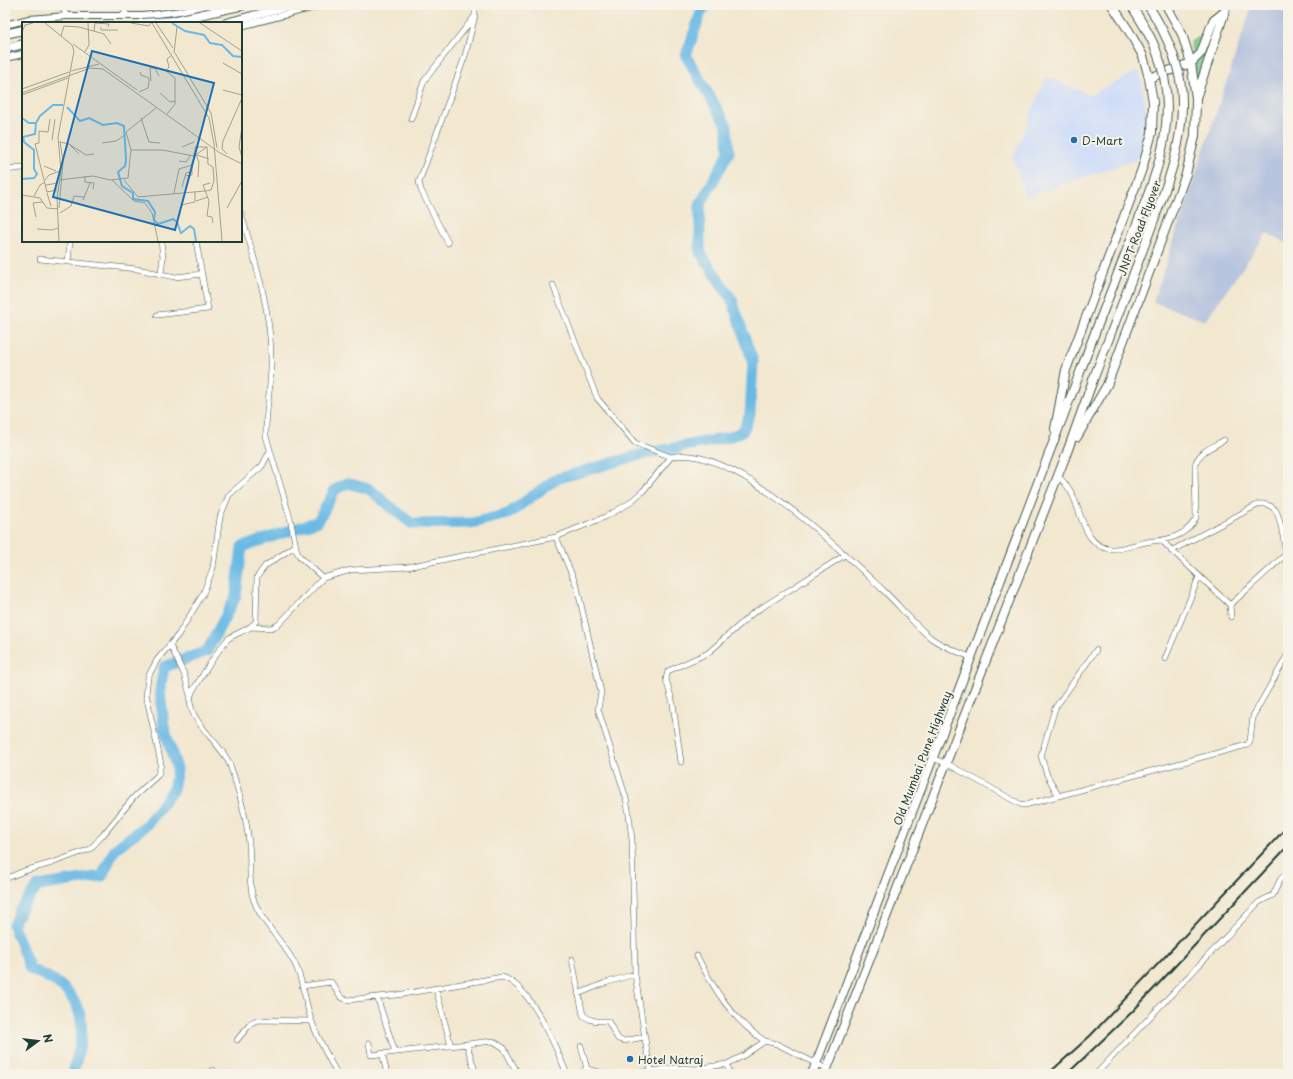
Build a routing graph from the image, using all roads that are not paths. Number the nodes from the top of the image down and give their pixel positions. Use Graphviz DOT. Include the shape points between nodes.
graph roads {
  1 [pos="61,5"];
  2 [pos="121,5"];
  3 [pos="208,5"];
  4 [pos="244,5"];
  5 [pos="294,5"];
  6 [pos="322,5"];
  7 [pos="475,5"];
  8 [pos="1112,5"];
  9 [pos="1131,5"];
  10 [pos="1148,5"];
  11 [pos="1166,5"];
  12 [pos="1225,9"];
  13 [pos="157,14"];
  14 [pos="127,15"];
  15 [pos="66,16"];
  16 [pos="475,16"];
  17 [pos="157,22"];
  18 [pos="159,22"];
  19 [pos="230,22"];
  20 [pos="5,25"];
  21 [pos="242,26"];
  22 [pos="22,30"];
  23 [pos="5,34"];
  24 [pos="22,44"];
  25 [pos="5,49"];
  26 [pos="22,54"];
  27 [pos="5,58"];
  28 [pos="1191,63"];
  29 [pos="1150,78"];
  30 [pos="1196,98"];
  31 [pos="411,119"];
  32 [pos="22,168"];
  33 [pos="5,170"];
  34 [pos="242,222"];
  35 [pos="70,242"];
  36 [pos="161,242"];
  37 [pos="196,242"];
  38 [pos="448,243"];
  39 [pos="40,259"];
  40 [pos="68,262"];
  41 [pos="161,273"];
  42 [pos="202,274"];
  43 [pos="553,285"];
  44 [pos="157,315"];
  45 [pos="1224,440"];
  46 [pos="1052,449"];
  47 [pos="270,451"];
  48 [pos="1066,455"];
  49 [pos="669,457"];
  50 [pos="1058,476"];
  51 [pos="556,537"];
  52 [pos="1162,541"];
  53 [pos="294,544"];
  54 [pos="1170,551"];
  55 [pos="844,555"];
  56 [pos="1199,577"];
  57 [pos="323,578"];
  58 [pos="1230,605"];
  59 [pos="1231,617"];
  60 [pos="251,627"];
  61 [pos="170,645"];
  62 [pos="1096,650"];
  63 [pos="1288,654"];
  64 [pos="972,658"];
  65 [pos="1165,659"];
  66 [pos="190,695"];
  67 [pos="934,758"];
  68 [pos="681,762"];
  69 [pos="946,763"];
  70 [pos="1058,796"];
  71 [pos="1288,871"];
  72 [pos="5,879"];
  73 [pos="697,956"];
  74 [pos="572,959"];
  75 [pos="634,974"];
  76 [pos="302,986"];
  77 [pos="436,989"];
  78 [pos="578,994"];
  79 [pos="377,997"];
  80 [pos="311,1021"];
  81 [pos="644,1037"];
  82 [pos="237,1040"];
  83 [pos="765,1041"];
  84 [pos="369,1043"];
  85 [pos="467,1045"];
  86 [pos="451,1046"];
  87 [pos="581,1046"];
  88 [pos="396,1052"];
  89 [pos="382,1053"];
  90 [pos="727,1064"];
  91 [pos="817,1064"];
  92 [pos="587,1069"];
  93 [pos="826,1071"];
  94 [pos="652,1073"];
  95 [pos="337,1074"];
  96 [pos="387,1074"];
  97 [pos="476,1074"];
  98 [pos="518,1074"];
  99 [pos="567,1074"];
  100 [pos="578,1074"];
  101 [pos="606,1074"];
  102 [pos="627,1074"];
  103 [pos="730,1074"];
  104 [pos="812,1074"];
  105 [pos="1096,1074"];
  1 -- 15 [label="street"];
  2 -- 14 [label="street"];
  3 -- 13 [label="street"];
  4 -- 17 [label="highway, bridge"];
  5 -- 19 [label="highway"];
  6 -- 21 [label="street"];
  7 -- 16 [label="street"];
  8 -- 29 [label="highway" via="1143,56"];
  9 -- 46 [label="highway, JNPT Road Flyover, bridge" via="1156,50 1164,75 1167,101 1166,134 1157,171"];
  10 -- 48 [label="highway, JNPT Road Flyover, bridge" via="1169,44 1177,72 1182,100 1181,135 1172,172"];
  11 -- 28 [label="highway" via="1182,34"];
  12 -- 28 [label="highway" via="1213,21 1201,54"];
  12 -- 30 [label="highway"];
  13 -- 14 [label="street"];
  13 -- 18 [label="street"];
  14 -- 15 [label="street"];
  15 -- 20 [label="street" via="29,19"];
  16 -- 31 [label="street" via="424,81"];
  16 -- 38 [label="street" via="465,56 419,182"];
  22 -- 23 [label="highway"];
  24 -- 25 [label="highway"];
  26 -- 27 [label="street"];
  28 -- 29 [label="highway"];
  28 -- 30 [label="highway"];
  29 -- 46 [label="highway" via="1153,102 1152,133 1142,169 1066,370"];
  30 -- 48 [label="highway" via="1196,136 1186,174 1107,386"];
  32 -- 33 [label="street"];
  34 -- 47 [label="street" via="261,281 267,315 271,360 266,424"];
  35 -- 40 [label="street"];
  36 -- 41 [label="street"];
  37 -- 42 [label="street"];
  39 -- 40 [label="street"];
  40 -- 41 [label="street"];
  41 -- 42 [label="street" via="175,277"];
  42 -- 44 [label="street" via="208,309"];
  43 -- 49 [label="street" via="597,398 635,443"];
  45 -- 52 [label="street" via="1197,458 1196,518 1193,525 1181,535"];
  46 -- 64 [label="highway, Old Mumbai Pune Highway"];
  47 -- 53 [label="street" via="290,518"];
  47 -- 61 [label="street" via="262,466 232,490 226,499 220,517 213,568 190,618"];
  48 -- 50 [label="highway"];
  49 -- 51 [label="street" via="643,491 628,504 605,517"];
  49 -- 55 [label="street" via="692,456 707,459 759,484"];
  50 -- 52 [label="street" via="1072,493 1084,527 1094,540 1105,548"];
  50 -- 69 [label="highway"];
  51 -- 57 [label="street" via="407,567 351,570"];
  51 -- 75 [label="street" via="577,586 602,692 598,709 626,798 632,840"];
  52 -- 54 [label="street"];
  53 -- 57 [label="street" via="300,557"];
  53 -- 60 [label="street" via="265,566 257,577 257,618"];
  54 -- 56 [label="street"];
  54 -- 58 [label="street" via="1260,504 1269,505 1276,511 1285,555"];
  55 -- 64 [label="street" via="931,638"];
  55 -- 68 [label="street" via="753,613 708,653 668,671 666,679 673,704"];
  56 -- 58 [label="street"];
  56 -- 65 [label="street"];
  57 -- 60 [label="street" via="278,625 271,628"];
  58 -- 59 [label="street"];
  60 -- 66 [label="street" via="227,640"];
  61 -- 66 [label="street"];
  61 -- 72 [label="street" via="157,660 148,677 146,694 161,764 158,775 134,797 90,848"];
  62 -- 70 [label="street" via="1055,708 1041,756 1046,775"];
  63 -- 70 [label="street" via="1254,716 1250,741 1246,745"];
  64 -- 67 [label="highway, Old Mumbai Pune Highway"];
  66 -- 76 [label="street" via="196,720 225,754 230,765 248,831 253,898 275,937 294,962"];
  67 -- 69 [label="street"];
  67 -- 91 [label="highway, Old Mumbai Pune Highway"];
  69 -- 70 [label="street" via="1020,804 1033,804"];
  69 -- 93 [label="highway"];
  71 -- 105 [label="street" via="1280,880 1273,895 1259,902"];
  73 -- 83 [label="street" via="726,1004 756,1036"];
  74 -- 78 [label="street"];
  75 -- 78 [label="street"];
  75 -- 81 [label="street"];
  76 -- 79 [label="street" via="328,981 344,999"];
  76 -- 80 [label="street"];
  77 -- 79 [label="street"];
  77 -- 86 [label="street"];
  77 -- 99 [label="street" via="502,977 511,979 544,1023"];
  78 -- 81 [label="street" via="583,1015 588,1020 608,1021 618,1039 624,1041"];
  79 -- 88 [label="street"];
  80 -- 82 [label="street" via="256,1020"];
  80 -- 95 [label="street"];
  81 -- 94 [label="street"];
  83 -- 90 [label="street"];
  83 -- 91 [label="street" via="778,1044"];
  84 -- 89 [label="street" via="371,1054"];
  85 -- 86 [label="street"];
  85 -- 97 [label="street"];
  85 -- 98 [label="street" via="493,1041 499,1043"];
  86 -- 88 [label="street"];
  87 -- 92 [label="street"];
  88 -- 89 [label="street"];
  89 -- 96 [label="street"];
  90 -- 94 [label="street" via="696,1069 676,1068"];
  90 -- 103 [label="street"];
  91 -- 93 [label="street"];
  91 -- 104 [label="highway, Old Mumbai Pune Highway"];
  92 -- 100 [label="street"];
  92 -- 101 [label="street"];
  94 -- 102 [label="street"];
}
